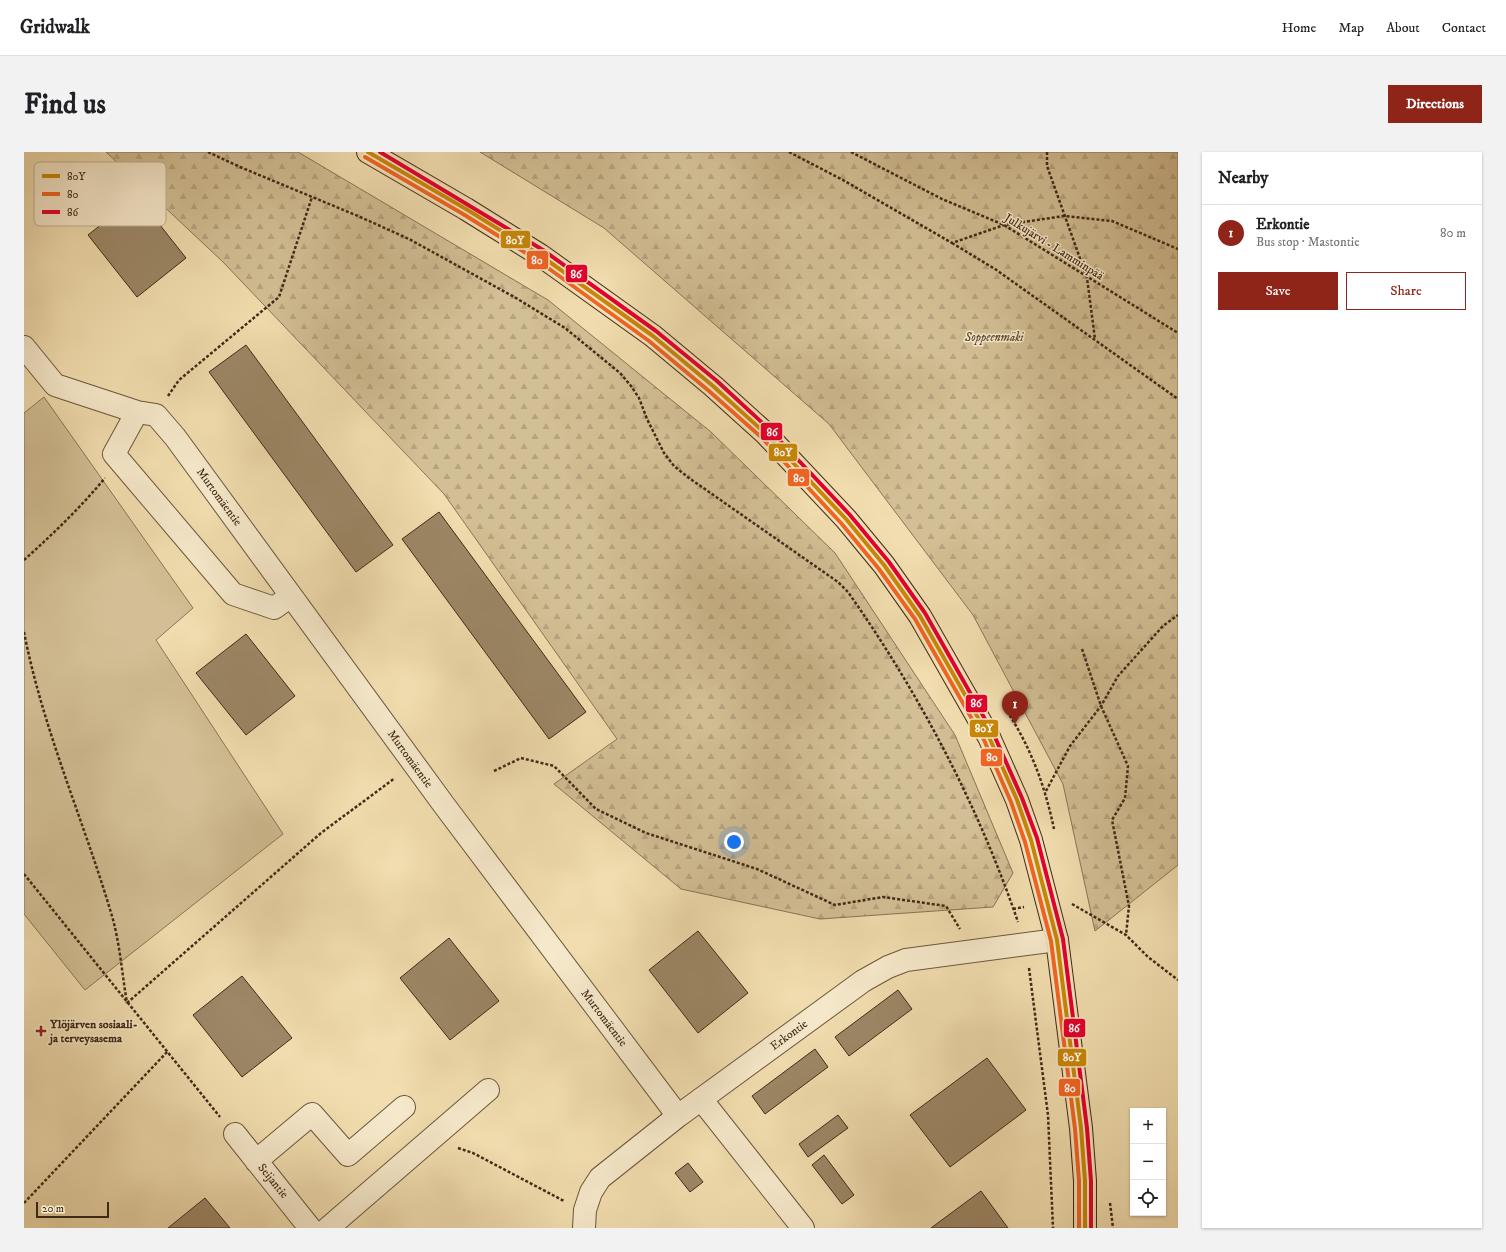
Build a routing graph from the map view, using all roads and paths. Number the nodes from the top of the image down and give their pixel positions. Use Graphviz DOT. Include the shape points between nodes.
graph roads {
  1 [pos="208,152"];
  2 [pos="368,152"];
  3 [pos="789,152"];
  4 [pos="851,152"];
  5 [pos="1047,152"];
  6 [pos="312,197"];
  7 [pos="1064,216"];
  8 [pos="1004,225"];
  9 [pos="952,243"];
  10 [pos="1178,249"];
  11 [pos="1087,278"];
  12 [pos="1178,333"];
  13 [pos="1095,339"];
  14 [pos="24,347"];
  15 [pos="1178,399"];
  16 [pos="147,413"];
  17 [pos="114,454"];
  18 [pos="24,560"];
  19 [pos="291,596"];
  20 [pos="1178,615"];
  21 [pos="24,632"];
  22 [pos="1082,649"];
  23 [pos="1101,706"];
  24 [pos="1007,711"];
  25 [pos="414,764"];
  26 [pos="494,770"];
  27 [pos="24,874"];
  28 [pos="1068,902"];
  29 [pos="964,934"];
  30 [pos="1126,935"];
  31 [pos="1056,940"];
  32 [pos="1025,944"];
  33 [pos="1022,969"];
  34 [pos="1029,970"];
  35 [pos="1178,980"];
  36 [pos="127,1002"];
  37 [pos="166,1052"];
  38 [pos="488,1090"];
  39 [pos="701,1100"];
  40 [pos="404,1107"];
  41 [pos="678,1116"];
  42 [pos="234,1134"];
  43 [pos="431,1139"];
  44 [pos="256,1161"];
  45 [pos="24,1204"];
  46 [pos="585,1219"];
  47 [pos="310,1228"];
  48 [pos="328,1228"];
  49 [pos="803,1228"];
  50 [pos="1053,1228"];
  51 [pos="1085,1228"];
  1 -- 6 [label="path"];
  2 -- 31 [label="main road" via="466,208 540,255 653,336 765,433 846,519 884,565 920,616 989,736 1031,840"];
  3 -- 9 [label="path"];
  4 -- 8 [label="path, Julkujärvi - Lamminpää" via="942,198"];
  5 -- 7 [label="path" via="1047,166"];
  6 -- 16 [label="path" via="279,297 178,380"];
  6 -- 32 [label="path" via="422,246 565,328 632,386 657,442 674,466 838,582 848,592 923,712 977,816 1006,886"];
  7 -- 8 [label="path"];
  7 -- 10 [label="path" via="1112,221"];
  7 -- 11 [label="path"];
  8 -- 9 [label="path"];
  8 -- 11 [label="path, Julkujärvi - Lamminpää"];
  9 -- 13 [label="path" via="995,269"];
  11 -- 12 [label="path, Julkujärvi - Lamminpää"];
  11 -- 13 [label="path"];
  13 -- 15 [label="path"];
  14 -- 16 [label="street" via="55,385"];
  16 -- 17 [label="street"];
  16 -- 19 [label="street, Murtomäentie" via="175,437"];
  17 -- 18 [label="path" via="109,473 86,501"];
  17 -- 19 [label="street" via="233,594 274,608"];
  19 -- 25 [label="street, Murtomäentie"];
  20 -- 23 [label="path" via="1163,626 1118,676"];
  21 -- 36 [label="path" via="56,750 112,917"];
  22 -- 23 [label="path"];
  23 -- 24 [label="path" via="1070,746 1046,792 1028,748"];
  23 -- 30 [label="path" via="1128,766 1125,798 1112,820 1129,906"];
  25 -- 36 [label="path" via="321,833"];
  25 -- 41 [label="street, Murtomäentie"];
  26 -- 29 [label="path" via="520,758 554,766 596,809 646,833 757,869 835,904 883,897 946,906"];
  27 -- 36 [label="path"];
  28 -- 30 [label="path"];
  30 -- 35 [label="path" via="1148,957"];
  31 -- 32 [label="street, Erkontie"];
  31 -- 51 [label="main road" via="1082,1128"];
  32 -- 34 [label="path"];
  32 -- 39 [label="street, Erkontie" via="906,960 888,967 863,981"];
  33 -- 34 [label="path"];
  34 -- 50 [label="path" via="1048,1115"];
  36 -- 37 [label="path"];
  37 -- 42 [label="path"];
  37 -- 45 [label="path"];
  38 -- 43 [label="street"];
  39 -- 41 [label="street, Erkontie"];
  39 -- 49 [label="street"];
  40 -- 44 [label="street" via="348,1155 312,1114"];
  41 -- 46 [label="street, Erkontie" via="600,1178 591,1192"];
  42 -- 44 [label="street, Seijantie"];
  43 -- 46 [label="path" via="473,1153 530,1184"];
  43 -- 48 [label="street"];
  44 -- 47 [label="street, Seijantie"];
}
